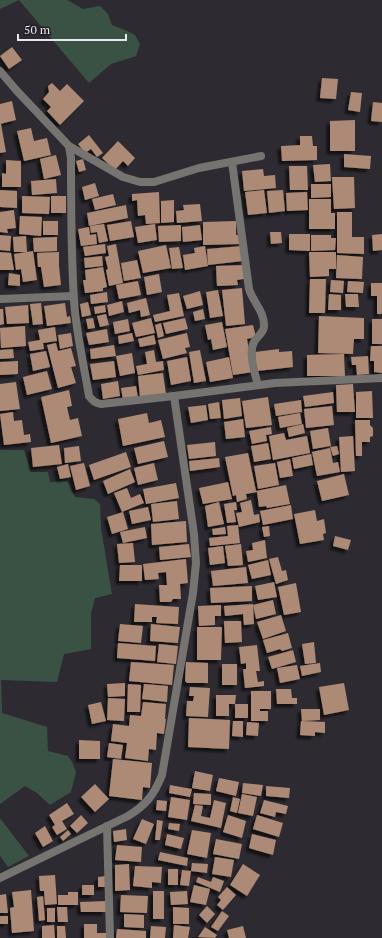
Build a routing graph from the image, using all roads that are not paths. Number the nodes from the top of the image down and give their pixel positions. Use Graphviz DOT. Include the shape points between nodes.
graph roads {
  1 [pos="0,71"];
  2 [pos="69,146"];
  3 [pos="261,156"];
  4 [pos="232,162"];
  5 [pos="73,296"];
  6 [pos="0,299"];
  7 [pos="382,378"];
  8 [pos="258,385"];
  9 [pos="174,396"];
  10 [pos="107,826"];
  11 [pos="0,878"];
  12 [pos="110,938"];
  1 -- 2 [label="street"];
  2 -- 4 [label="street" via="123,177 140,182 154,182 199,168"];
  2 -- 5 [label="street" via="72,158"];
  3 -- 4 [label="street"];
  4 -- 8 [label="street" via="249,289 260,310 264,326 252,349"];
  5 -- 6 [label="street"];
  5 -- 9 [label="street" via="89,396 92,400 101,404"];
  7 -- 8 [label="street"];
  8 -- 9 [label="street"];
  9 -- 10 [label="street" via="194,534 196,563 193,593 162,775 157,788 139,809"];
  10 -- 11 [label="street"];
  10 -- 12 [label="street"];
}
